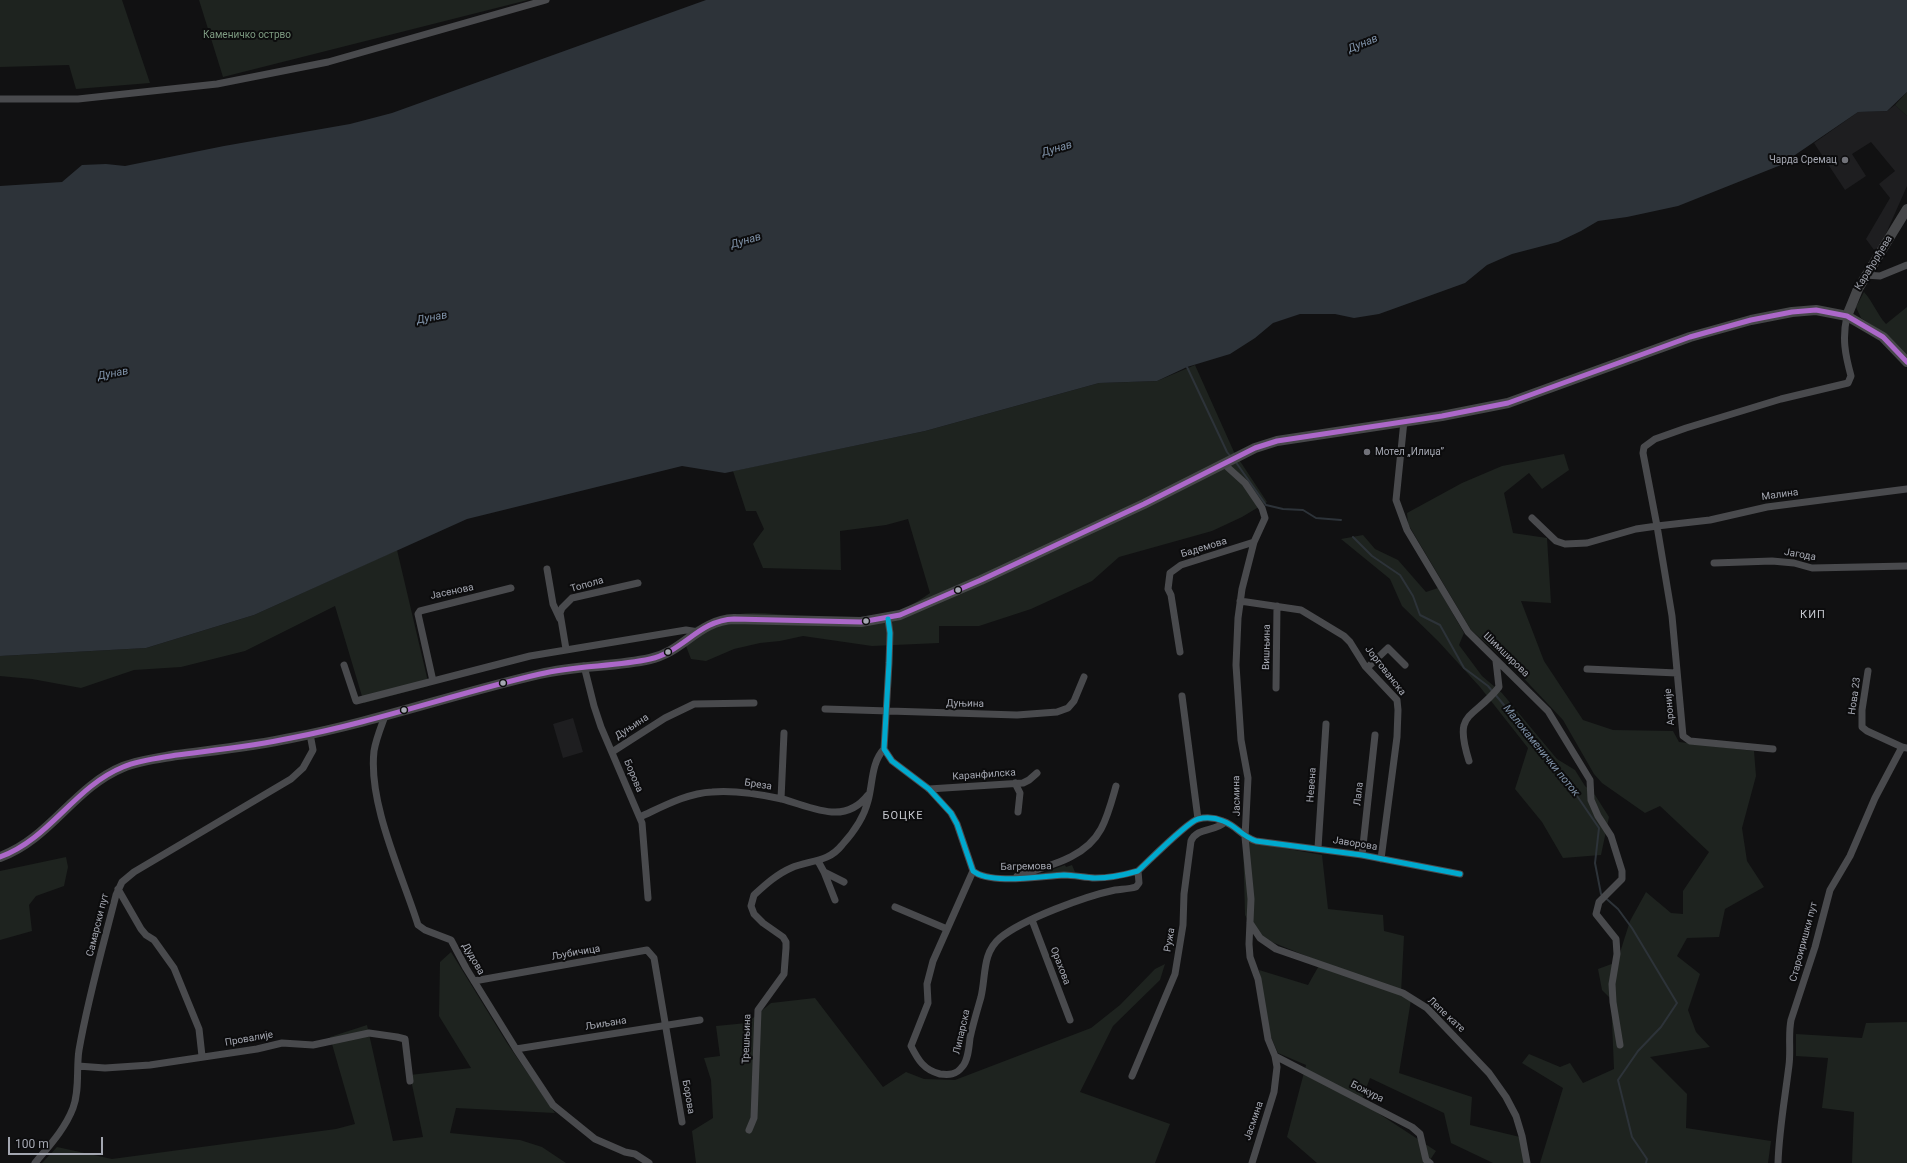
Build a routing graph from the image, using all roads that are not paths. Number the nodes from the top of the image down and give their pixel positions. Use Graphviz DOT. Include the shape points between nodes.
graph roads {
  1 [pos="546,0"];
  2 [pos="0,100"];
  3 [pos="1907,208"];
  4 [pos="1907,265"];
  5 [pos="1866,275"];
  6 [pos="1847,316"];
  7 [pos="1907,362"];
  8 [pos="1404,421"];
  9 [pos="1227,462"];
  10 [pos="1907,488"];
  11 [pos="1532,518"];
  12 [pos="1657,526"];
  13 [pos="1254,542"];
  14 [pos="1714,563"];
  15 [pos="1907,566"];
  16 [pos="547,569"];
  17 [pos="638,583"];
  18 [pos="511,588"];
  19 [pos="1240,601"];
  20 [pos="1277,606"];
  21 [pos="888,618"];
  22 [pos="561,619"];
  23 [pos="699,632"];
  24 [pos="566,649"];
  25 [pos="1180,652"];
  26 [pos="1496,660"];
  27 [pos="344,665"];
  28 [pos="1405,665"];
  29 [pos="584,666"];
  30 [pos="1366,668"];
  31 [pos="1587,669"];
  32 [pos="1868,672"];
  33 [pos="1677,673"];
  34 [pos="1084,677"];
  35 [pos="433,681"];
  36 [pos="1276,688"];
  37 [pos="1182,696"];
  38 [pos="754,703"];
  39 [pos="825,709"];
  40 [pos="886,712"];
  41 [pos="385,716"];
  42 [pos="1326,724"];
  43 [pos="784,733"];
  44 [pos="310,734"];
  45 [pos="1375,735"];
  46 [pos="1905,748"];
  47 [pos="884,749"];
  48 [pos="1773,749"];
  49 [pos="612,752"];
  50 [pos="1469,761"];
  51 [pos="1037,773"];
  52 [pos="1015,783"];
  53 [pos="1116,786"];
  54 [pos="929,789"];
  55 [pos="870,793"];
  56 [pos="781,799"];
  57 [pos="1018,812"];
  58 [pos="640,817"];
  59 [pos="1198,819"];
  60 [pos="1225,822"];
  61 [pos="1245,837"];
  62 [pos="1318,848"];
  63 [pos="1362,855"];
  64 [pos="0,857"];
  65 [pos="1381,859"];
  66 [pos="818,862"];
  67 [pos="973,871"];
  68 [pos="1138,871"];
  69 [pos="824,872"];
  70 [pos="1460,874"];
  71 [pos="1009,879"];
  72 [pos="844,882"];
  73 [pos="118,889"];
  74 [pos="648,898"];
  75 [pos="835,900"];
  76 [pos="895,907"];
  77 [pos="1032,920"];
  78 [pos="1250,923"];
  79 [pos="947,929"];
  80 [pos="474,981"];
  81 [pos="658,982"];
  82 [pos="700,1020"];
  83 [pos="1070,1020"];
  84 [pos="664,1026"];
  85 [pos="1620,1045"];
  86 [pos="516,1049"];
  87 [pos="202,1056"];
  88 [pos="1275,1056"];
  89 [pos="78,1066"];
  90 [pos="1132,1076"];
  91 [pos="410,1081"];
  92 [pos="682,1122"];
  93 [pos="749,1130"];
  94 [pos="35,1163"];
  95 [pos="649,1163"];
  96 [pos="1252,1163"];
  97 [pos="1430,1163"];
  98 [pos="1527,1163"];
  99 [pos="1778,1163"];
  1 -- 2 [label="street" via="328,62 217,84 78,99"];
  3 -- 5 [label="main road, Карађорђева"];
  4 -- 5 [label="street" via="1880,276"];
  5 -- 6 [label="main road, Карађорђева"];
  6 -- 7 [label="main road" via="1883,337"];
  6 -- 8 [label="main road" via="1805,310 1761,318 1677,341 1508,403"];
  6 -- 12 [label="street" via="1843,337 1851,376 1848,383 1781,399 1665,434 1644,447"];
  8 -- 9 [label="main road" via="1289,438 1265,444"];
  8 -- 26 [label="street, Шимширова" via="1396,500 1407,530 1468,632"];
  9 -- 13 [label="street, Јасмина" via="1264,511 1265,521"];
  9 -- 21 [label="main road" via="981,580 912,611"];
  10 -- 12 [label="street, Малина" via="1767,507 1710,520"];
  11 -- 12 [label="street, Малина" via="1556,541 1565,544 1587,543 1636,529"];
  12 -- 33 [label="street" via="1672,616"];
  13 -- 19 [label="street, Јасмина"];
  13 -- 25 [label="street, Бадемова" via="1182,565 1170,573 1168,589"];
  14 -- 15 [label="street, Јагода" via="1772,561 1812,568"];
  16 -- 22 [label="street" via="553,604"];
  17 -- 22 [label="street, Топола" via="572,598 562,608"];
  18 -- 35 [label="street, Јасенова" via="420,611 418,614"];
  19 -- 20 [label="street, Јоргованска"];
  19 -- 61 [label="street, Јасмина" via="1236,664 1241,740 1248,778 1249,801"];
  20 -- 30 [label="street, Јоргованска" via="1301,610 1344,636"];
  20 -- 36 [label="street, Вишњина"];
  21 -- 23 [label="main road" via="850,622 727,619 710,624"];
  21 -- 40 [label="street" via="890,633"];
  22 -- 24 [label="street"];
  23 -- 24 [label="street" via="686,630"];
  23 -- 29 [label="main road" via="677,648 655,658"];
  24 -- 35 [label="street"];
  26 -- 50 [label="street" via="1499,687 1466,719 1462,730 1462,741"];
  26 -- 85 [label="street, Шимширова" via="1548,711 1590,780 1592,800 1610,836 1622,871 1622,879 1599,902 1596,914 1616,939 1618,954 1612,984"];
  27 -- 35 [label="street" via="356,701"];
  28 -- 30 [label="street" via="1388,648"];
  29 -- 41 [label="main road" via="539,674"];
  29 -- 49 [label="street, Борова" via="594,706"];
  30 -- 65 [label="street, Јоргованска" via="1393,695 1398,704 1397,738"];
  31 -- 33 [label="street, Ароније"];
  32 -- 46 [label="street, Нова 23" via="1862,727"];
  33 -- 48 [label="street, Ароније" via="1682,732 1686,739"];
  34 -- 40 [label="street, Дуњина" via="1074,701 1068,708 1057,712 1017,715"];
  37 -- 59 [label="street"];
  38 -- 49 [label="street, Дуњина" via="694,704 665,718"];
  39 -- 40 [label="street, Дуњина"];
  40 -- 47 [label="street"];
  41 -- 44 [label="main road"];
  41 -- 80 [label="street, Дудова" via="374,750 375,791 383,821 418,925 451,940"];
  42 -- 62 [label="street, Невена"];
  43 -- 56 [label="street"];
  44 -- 64 [label="main road" via="125,766 84,790 27,844"];
  44 -- 73 [label="street, Самарски пут" via="313,750 303,768 291,779 134,872"];
  45 -- 63 [label="street, Лала"];
  46 -- 99 [label="street, Староиришки пут" via="1875,798 1850,856 1826,899 1815,947 1791,1020 1790,1050 1780,1118"];
  47 -- 54 [label="street" via="892,761"];
  47 -- 55 [label="street, Трешњина" via="876,759"];
  49 -- 58 [label="street, Борова"];
  51 -- 52 [label="street, Каранфилска" via="1029,780"];
  52 -- 54 [label="street, Каранфилска"];
  52 -- 57 [label="street" via="1020,793"];
  53 -- 71 [label="street" via="1100,830 1083,850 1062,861"];
  54 -- 67 [label="street" via="957,824"];
  55 -- 56 [label="street, Бреза" via="858,807 827,813"];
  55 -- 66 [label="street, Трешњина" via="858,822 843,845 832,856"];
  56 -- 58 [label="street, Бреза" via="752,793 711,792 687,797"];
  58 -- 74 [label="street, Борова"];
  59 -- 60 [label="street" via="1210,818"];
  59 -- 68 [label="street"];
  60 -- 61 [label="street"];
  60 -- 90 [label="street, Ружа" via="1195,834 1191,841 1183,925 1175,974"];
  61 -- 62 [label="street, Јаворова" via="1286,846"];
  61 -- 78 [label="street, Јасмина" via="1251,899"];
  62 -- 63 [label="street, Јаворова"];
  63 -- 65 [label="street, Јаворова"];
  65 -- 70 [label="street, Јаворова"];
  66 -- 69 [label="street"];
  66 -- 93 [label="street, Трешњина" via="792,867 780,873 754,895 752,900 754,914 784,937 786,948 784,974 758,1010 754,1118"];
  67 -- 71 [label="street, Багремова" via="982,876"];
  67 -- 79 [label="street, Липарска"];
  68 -- 71 [label="street, Багремова" via="1095,878 1075,875"];
  68 -- 77 [label="street, Липарска" via="1140,883 1136,887 1099,895"];
  69 -- 72 [label="street"];
  69 -- 75 [label="street"];
  73 -- 87 [label="street" via="141,929 154,940 174,968 198,1029"];
  73 -- 89 [label="street, Самарски пут" via="85,1023"];
  76 -- 79 [label="street"];
  77 -- 79 [label="street, Липарска" via="1001,938 992,947 984,968 981,995 964,1065 952,1075 925,1068 911,1046 928,1003 927,984 932,961"];
  77 -- 83 [label="street, Орахова"];
  78 -- 88 [label="street, Јасмина" via="1250,957 1258,978 1268,1039"];
  78 -- 98 [label="street, Лепе кате" via="1260,938 1276,948 1403,993 1427,1008 1489,1073 1506,1097 1516,1116"];
  80 -- 81 [label="street, Љубичица" via="647,950 654,958"];
  80 -- 86 [label="street, Дудова"];
  81 -- 84 [label="street, Борова"];
  82 -- 84 [label="street, Љиљана"];
  84 -- 86 [label="street, Љиљана"];
  84 -- 92 [label="street, Борова"];
  86 -- 95 [label="street, Дудова" via="546,1096 568,1118 595,1139 635,1154"];
  87 -- 89 [label="street, Провалије" via="150,1065 105,1068"];
  87 -- 91 [label="street, Провалије" via="282,1043 313,1045 369,1033 381,1034 405,1039"];
  88 -- 96 [label="street, Јасмина" via="1276,1087"];
  88 -- 97 [label="street, Божура" via="1412,1127 1420,1134 1426,1160"];
  89 -- 94 [label="street, Самарски пут" via="73,1107 57,1136"];
}
